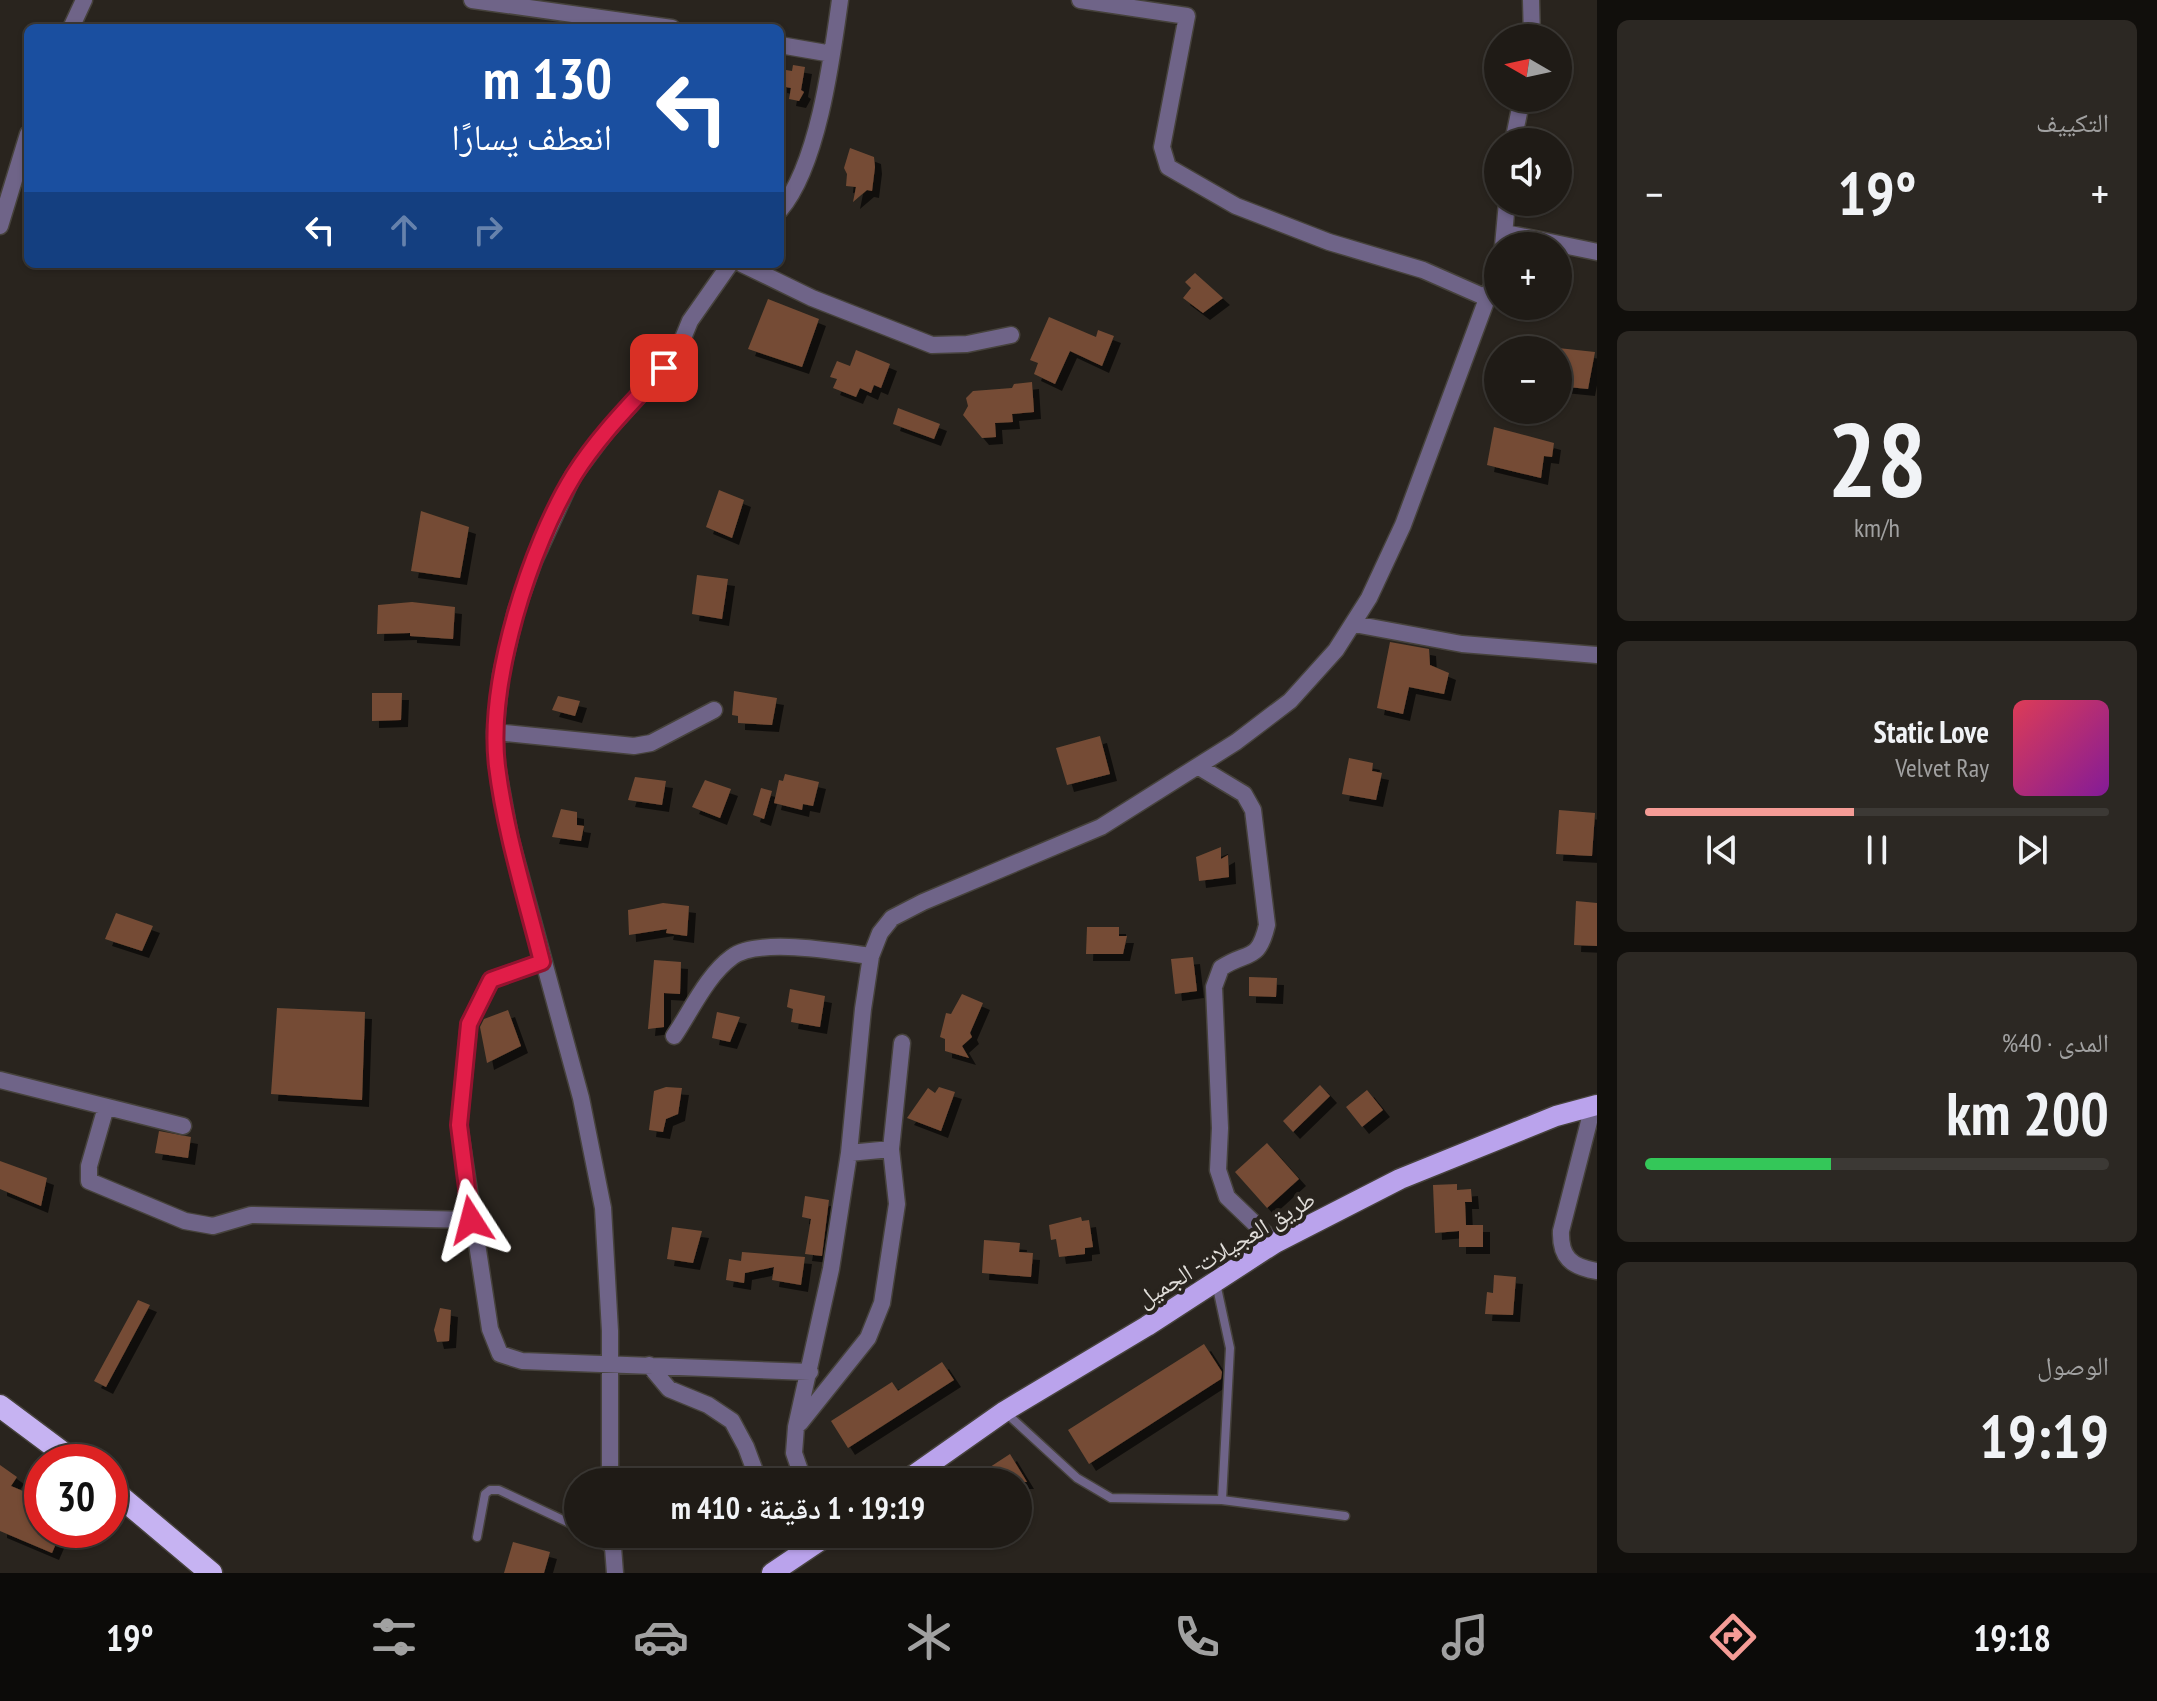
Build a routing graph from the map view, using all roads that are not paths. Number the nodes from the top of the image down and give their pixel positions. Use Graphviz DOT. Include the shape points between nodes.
graph roads {
  1 [pos="84,0"];
  2 [pos="472,0"];
  3 [pos="840,0"];
  4 [pos="1080,0"];
  5 [pos="1531,0"];
  6 [pos="73,24"];
  7 [pos="643,24"];
  8 [pos="1532,24"];
  9 [pos="784,46"];
  10 [pos="832,54"];
  11 [pos="24,147"];
  12 [pos="784,204"];
  13 [pos="0,226"];
  14 [pos="1572,249"];
  15 [pos="1597,252"];
  16 [pos="727,268"];
  17 [pos="750,268"];
  18 [pos="1484,297"];
  19 [pos="1484,312"];
  20 [pos="1011,335"];
  21 [pos="1354,624"];
  22 [pos="1597,655"];
  23 [pos="714,710"];
  24 [pos="495,732"];
  25 [pos="1199,767"];
  26 [pos="871,956"];
  27 [pos="542,962"];
  28 [pos="674,1036"];
  29 [pos="902,1043"];
  30 [pos="0,1080"];
  31 [pos="1595,1105"];
  32 [pos="106,1107"];
  33 [pos="183,1126"];
  34 [pos="891,1149"];
  35 [pos="849,1153"];
  36 [pos="471,1220"];
  37 [pos="1275,1243"];
  38 [pos="1597,1271"];
  39 [pos="1216,1283"];
  40 [pos="610,1364"];
  41 [pos="649,1365"];
  42 [pos="810,1372"];
  43 [pos="0,1406"];
  44 [pos="1005,1411"];
  45 [pos="796,1427"];
  46 [pos="51,1444"];
  47 [pos="610,1468"];
  48 [pos="754,1468"];
  49 [pos="799,1468"];
  50 [pos="924,1468"];
  51 [pos="1222,1500"];
  52 [pos="128,1503"];
  53 [pos="1345,1516"];
  54 [pos="564,1520"];
  55 [pos="477,1537"];
  56 [pos="613,1548"];
  57 [pos="809,1548"];
  58 [pos="211,1573"];
  59 [pos="615,1573"];
  60 [pos="772,1573"];
  1 -- 6 [label="street"];
  2 -- 7 [label="street"];
  3 -- 10 [label="street"];
  4 -- 18 [label="street" via="1187,16 1162,147 1168,167 1182,179 1236,206 1423,270"];
  5 -- 8 [label="street"];
  9 -- 10 [label="street"];
  10 -- 12 [label="street" via="800,179"];
  11 -- 13 [label="street"];
  14 -- 15 [label="street"];
  16 -- 24 [label="street" via="690,321 679,348 573,476 516,611"];
  17 -- 20 [label="street" via="932,345"];
  19 -- 21 [label="street" via="1403,525"];
  21 -- 22 [label="street" via="1462,644"];
  21 -- 25 [label="street" via="1290,701"];
  23 -- 24 [label="street" via="651,743 634,746"];
  24 -- 27 [label="street" via="510,837"];
  25 -- 26 [label="street" via="1101,827 892,918"];
  25 -- 37 [label="street" via="1244,794 1253,810 1267,925 1254,955 1221,968 1214,987 1218,1170 1227,1197"];
  26 -- 28 [label="street" via="779,948 734,955"];
  26 -- 35 [label="street"];
  27 -- 36 [label="street" via="491,980 469,1024 459,1125"];
  27 -- 40 [label="street" via="595,1157 608,1266"];
  29 -- 34 [label="street"];
  30 -- 32 [label="street"];
  31 -- 37 [label="main road, طريق العجيلات- الجميل" via="1400,1179"];
  31 -- 38 [label="street" via="1560,1247 1571,1263"];
  32 -- 33 [label="street"];
  32 -- 36 [label="street" via="89,1181 185,1221 213,1226 251,1215"];
  34 -- 35 [label="street"];
  34 -- 45 [label="street" via="897,1204 882,1303 868,1338"];
  35 -- 42 [label="street"];
  36 -- 40 [label="street" via="490,1329 500,1354 522,1361"];
  37 -- 39 [label="main road, طريق العجيلات- الجميل"];
  39 -- 44 [label="main road, طريق العجيلات- الجميل"];
  39 -- 51 [label="lane" via="1230,1348"];
  40 -- 41 [label="street"];
  40 -- 47 [label="street"];
  41 -- 42 [label="street"];
  41 -- 48 [label="street" via="669,1389 732,1421"];
  42 -- 45 [label="street"];
  43 -- 46 [label="highway"];
  44 -- 50 [label="main road, طريق العجيلات- الجميل"];
  44 -- 51 [label="lane" via="1077,1478 1111,1498"];
  45 -- 49 [label="street"];
  51 -- 53 [label="lane"];
  52 -- 58 [label="highway"];
  54 -- 55 [label="lane" via="490,1490"];
  56 -- 59 [label="street"];
  57 -- 60 [label="main road"];
}
